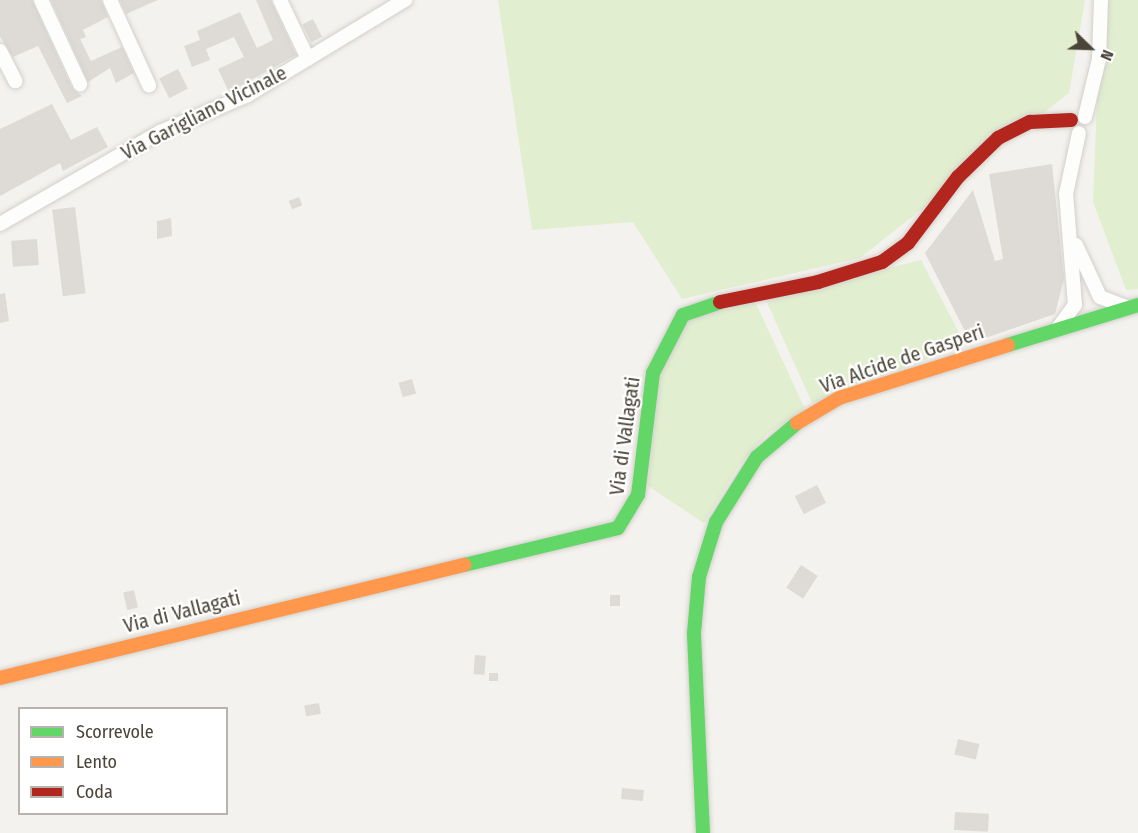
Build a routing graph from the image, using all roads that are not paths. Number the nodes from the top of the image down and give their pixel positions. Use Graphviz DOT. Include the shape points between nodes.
graph roads {
  1 [pos="41,0"];
  2 [pos="110,0"];
  3 [pos="280,0"];
  4 [pos="405,0"];
  5 [pos="1101,0"];
  6 [pos="1,57"];
  7 [pos="308,58"];
  8 [pos="15,81"];
  9 [pos="80,84"];
  10 [pos="149,85"];
  11 [pos="1085,117"];
  12 [pos="1071,120"];
  13 [pos="1079,133"];
  14 [pos="0,224"];
  15 [pos="1072,237"];
  16 [pos="1100,297"];
  17 [pos="1075,305"];
  18 [pos="1133,306"];
  19 [pos="1092,318"];
  20 [pos="1058,328"];
  21 [pos="0,678"];
  22 [pos="704,833"];
  1 -- 9 [label="street"];
  2 -- 10 [label="street"];
  3 -- 7 [label="street"];
  4 -- 7 [label="street, Via Garigliano Vicinale"];
  5 -- 11 [label="street" via="1099,59"];
  6 -- 8 [label="street"];
  7 -- 14 [label="street, Via Garigliano Vicinale" via="248,95 160,132"];
  11 -- 12 [label="street"];
  11 -- 13 [label="street" via="1088,127"];
  12 -- 13 [label="street" via="1072,129"];
  12 -- 21 [label="street, Via di Vallagati" via="1030,122 998,138 888,259 857,272 732,297 683,315 653,373 638,495 618,528"];
  13 -- 15 [label="street" via="1066,186"];
  15 -- 16 [label="street"];
  15 -- 17 [label="street"];
  16 -- 18 [label="street"];
  16 -- 19 [label="street"];
  17 -- 19 [label="street"];
  17 -- 20 [label="street"];
  18 -- 19 [label="street, Via Alcide de Gasperi"];
  19 -- 20 [label="street, Via Alcide de Gasperi"];
  20 -- 22 [label="street, Via Alcide de Gasperi" via="839,398 785,430 747,469 711,534 695,606"];
}
